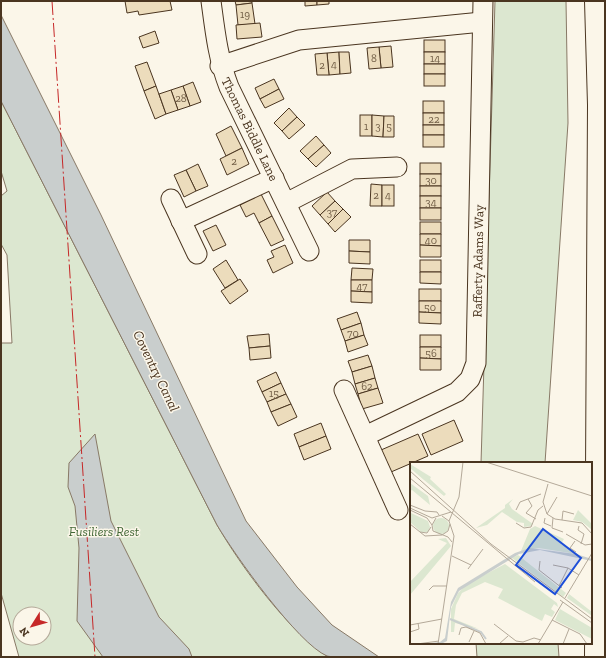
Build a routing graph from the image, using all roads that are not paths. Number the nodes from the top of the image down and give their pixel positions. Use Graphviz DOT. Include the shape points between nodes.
graph roads {
  1 [pos="212,1"];
  2 [pos="483,1"];
  3 [pos="596,1"];
  4 [pos="482,22"];
  5 [pos="220,66"];
  6 [pos="398,167"];
  7 [pos="274,178"];
  8 [pos="171,199"];
  9 [pos="286,203"];
  10 [pos="181,221"];
  11 [pos="309,251"];
  12 [pos="197,254"];
  13 [pos="344,390"];
  14 [pos="365,436"];
  15 [pos="398,510"];
  16 [pos="596,657"];
  1 -- 5 [label="street, Thomas Biddle Lane"];
  2 -- 4 [label="street, Rafferty Adams Way"];
  3 -- 16 [label="highway" via="599,105"];
  4 -- 5 [label="street" via="299,40"];
  4 -- 14 [label="street, Rafferty Adams Way" via="476,363 470,379 457,392"];
  5 -- 7 [label="street, Thomas Biddle Lane"];
  6 -- 9 [label="street" via="352,169"];
  7 -- 9 [label="street, Thomas Biddle Lane"];
  7 -- 10 [label="street"];
  8 -- 10 [label="street"];
  9 -- 11 [label="street, Thomas Biddle Lane"];
  10 -- 12 [label="street"];
  13 -- 14 [label="street"];
  14 -- 15 [label="street"];
}
